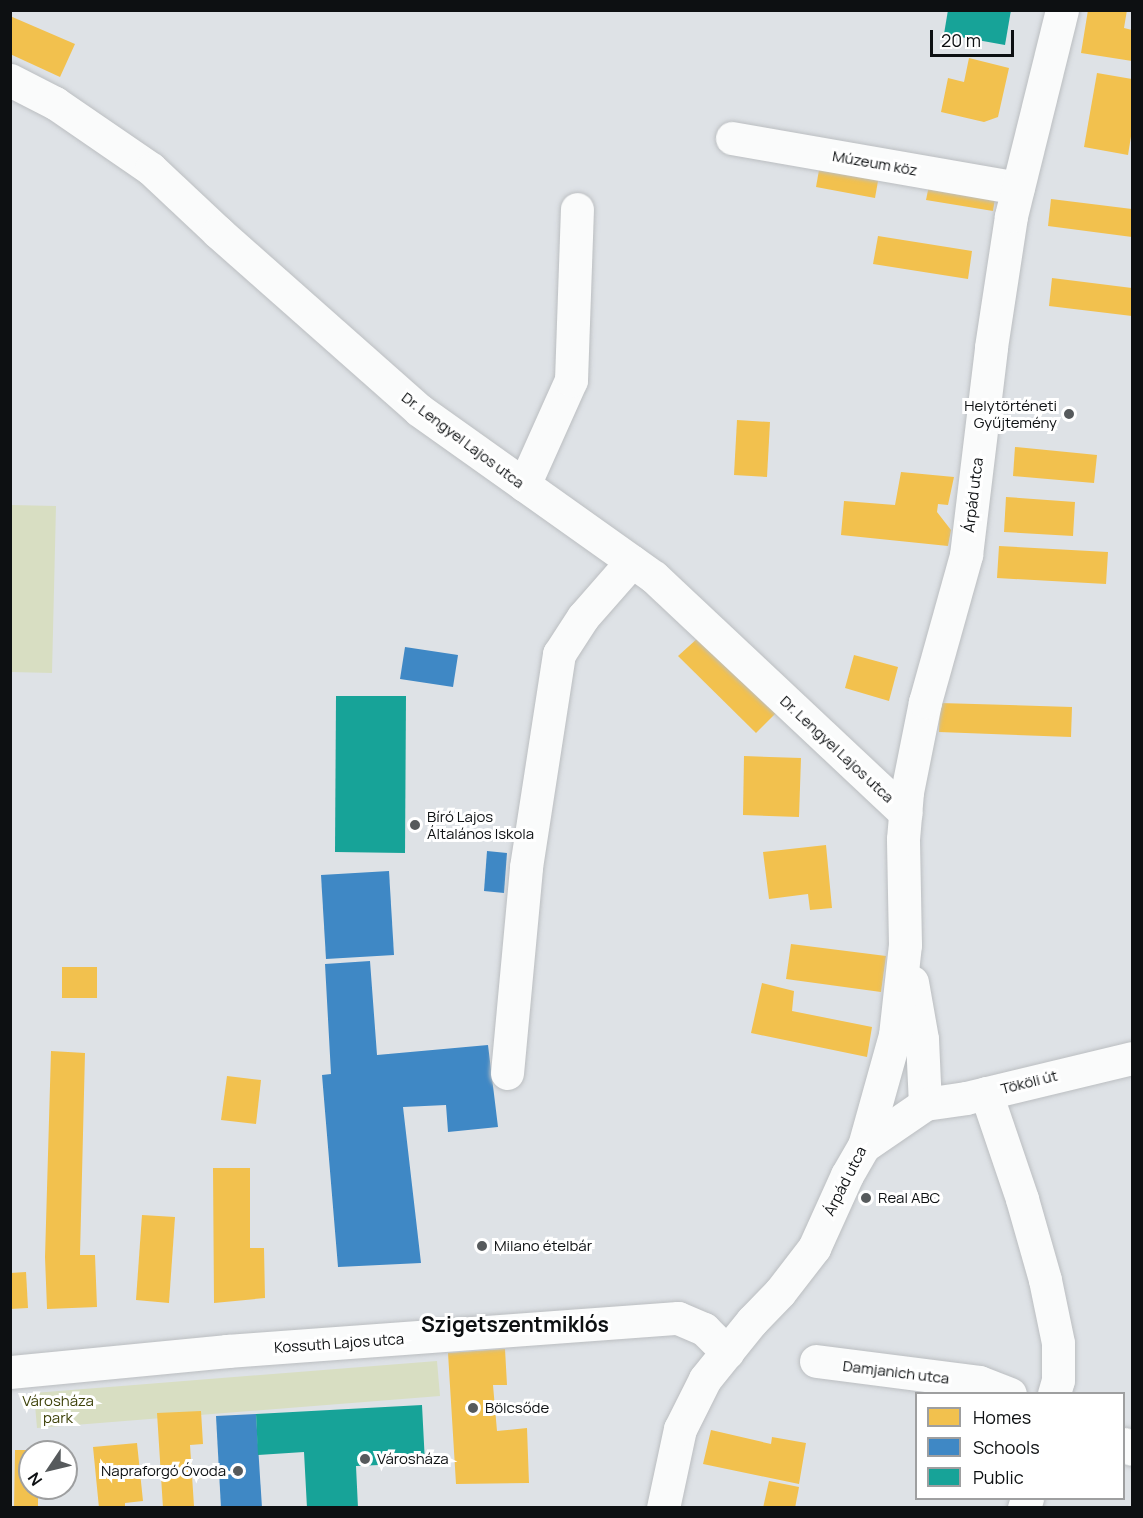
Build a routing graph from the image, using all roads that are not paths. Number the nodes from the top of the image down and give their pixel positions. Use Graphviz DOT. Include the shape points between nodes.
graph roads {
  1 [pos="1062,10"];
  2 [pos="10,80"];
  3 [pos="732,138"];
  4 [pos="1018,188"];
  5 [pos="577,209"];
  6 [pos="524,485"];
  7 [pos="632,561"];
  8 [pos="905,813"];
  9 [pos="905,945"];
  10 [pos="1132,1058"];
  11 [pos="507,1073"];
  12 [pos="986,1093"];
  13 [pos="878,1094"];
  14 [pos="915,1111"];
  15 [pos="864,1146"];
  16 [pos="727,1352"];
  17 [pos="816,1361"];
  18 [pos="10,1372"];
  19 [pos="1005,1392"];
  20 [pos="1055,1392"];
  21 [pos="663,1508"];
  1 -- 4 [label="street, Árpád utca"];
  2 -- 6 [label="street, Dr. Lengyel Lajos utca" via="55,103 152,169 419,410"];
  3 -- 4 [label="street, Múzeum köz"];
  4 -- 8 [label="street, Árpád utca" via="991,347 966,555 925,702"];
  5 -- 6 [label="street" via="571,380"];
  6 -- 7 [label="street, Dr. Lengyel Lajos utca"];
  7 -- 8 [label="street, Dr. Lengyel Lajos utca" via="654,577"];
  7 -- 11 [label="street" via="583,617 559,654 526,867"];
  8 -- 9 [label="street, Árpád utca"];
  9 -- 13 [label="street, Árpád utca" via="895,1035"];
  9 -- 14 [label="street, Árpád utca" via="922,1039"];
  10 -- 12 [label="street, Tököli út"];
  12 -- 14 [label="street, Tököli út"];
  12 -- 20 [label="street" via="1045,1280 1058,1343"];
  13 -- 14 [label="street" via="891,1118"];
  13 -- 15 [label="street, Árpád utca"];
  14 -- 15 [label="street"];
  15 -- 16 [label="street, Árpád utca" via="814,1248"];
  16 -- 18 [label="street, Kossuth Lajos utca" via="704,1329 678,1318 227,1351"];
  16 -- 21 [label="street, Árpád utca" via="705,1379 680,1430"];
  17 -- 19 [label="street, Damjanich utca" via="979,1382"];
}
